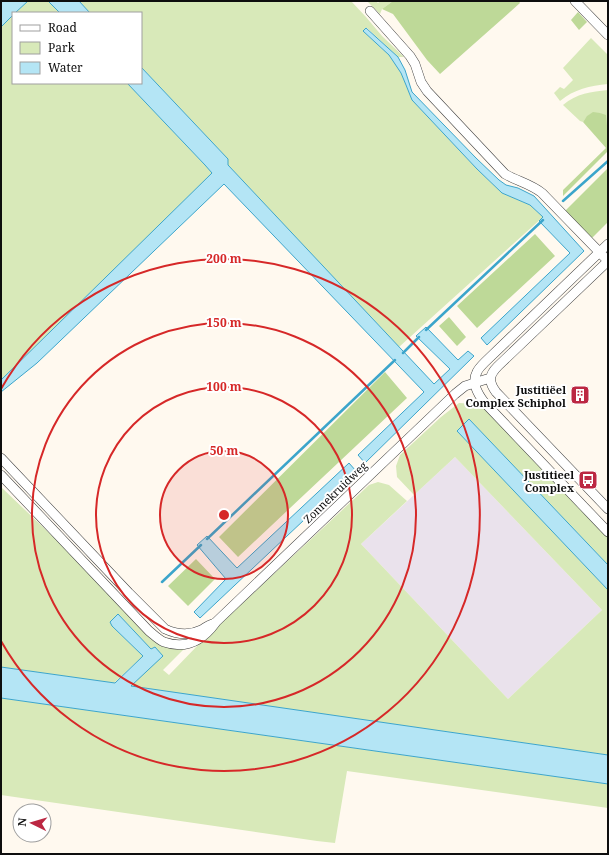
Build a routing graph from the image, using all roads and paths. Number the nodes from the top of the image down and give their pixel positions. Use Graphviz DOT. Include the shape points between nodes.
graph roads {
  1 [pos="575,1"];
  2 [pos="370,11"];
  3 [pos="608,35"];
  4 [pos="608,244"];
  5 [pos="599,252"];
  6 [pos="608,261"];
  7 [pos="490,378"];
  8 [pos="474,383"];
  9 [pos="1,458"];
  10 [pos="1,475"];
  11 [pos="608,509"];
  12 [pos="608,532"];
  13 [pos="216,622"];
  1 -- 3 [label="street"];
  2 -- 5 [label="street" via="410,56 427,91 505,174 536,188"];
  4 -- 5 [label="street"];
  5 -- 6 [label="street"];
  5 -- 8 [label="street" via="485,362 477,372"];
  6 -- 7 [label="street" via="498,366"];
  7 -- 8 [label="street, Zonnekruidweg"];
  7 -- 11 [label="street" via="491,386 496,392"];
  8 -- 12 [label="street" via="484,402"];
  8 -- 13 [label="street, Zonnekruidweg" via="455,394"];
  9 -- 13 [label="street" via="165,629 180,634 191,633"];
  10 -- 13 [label="street" via="156,638 178,644 194,642 209,632"];
}
